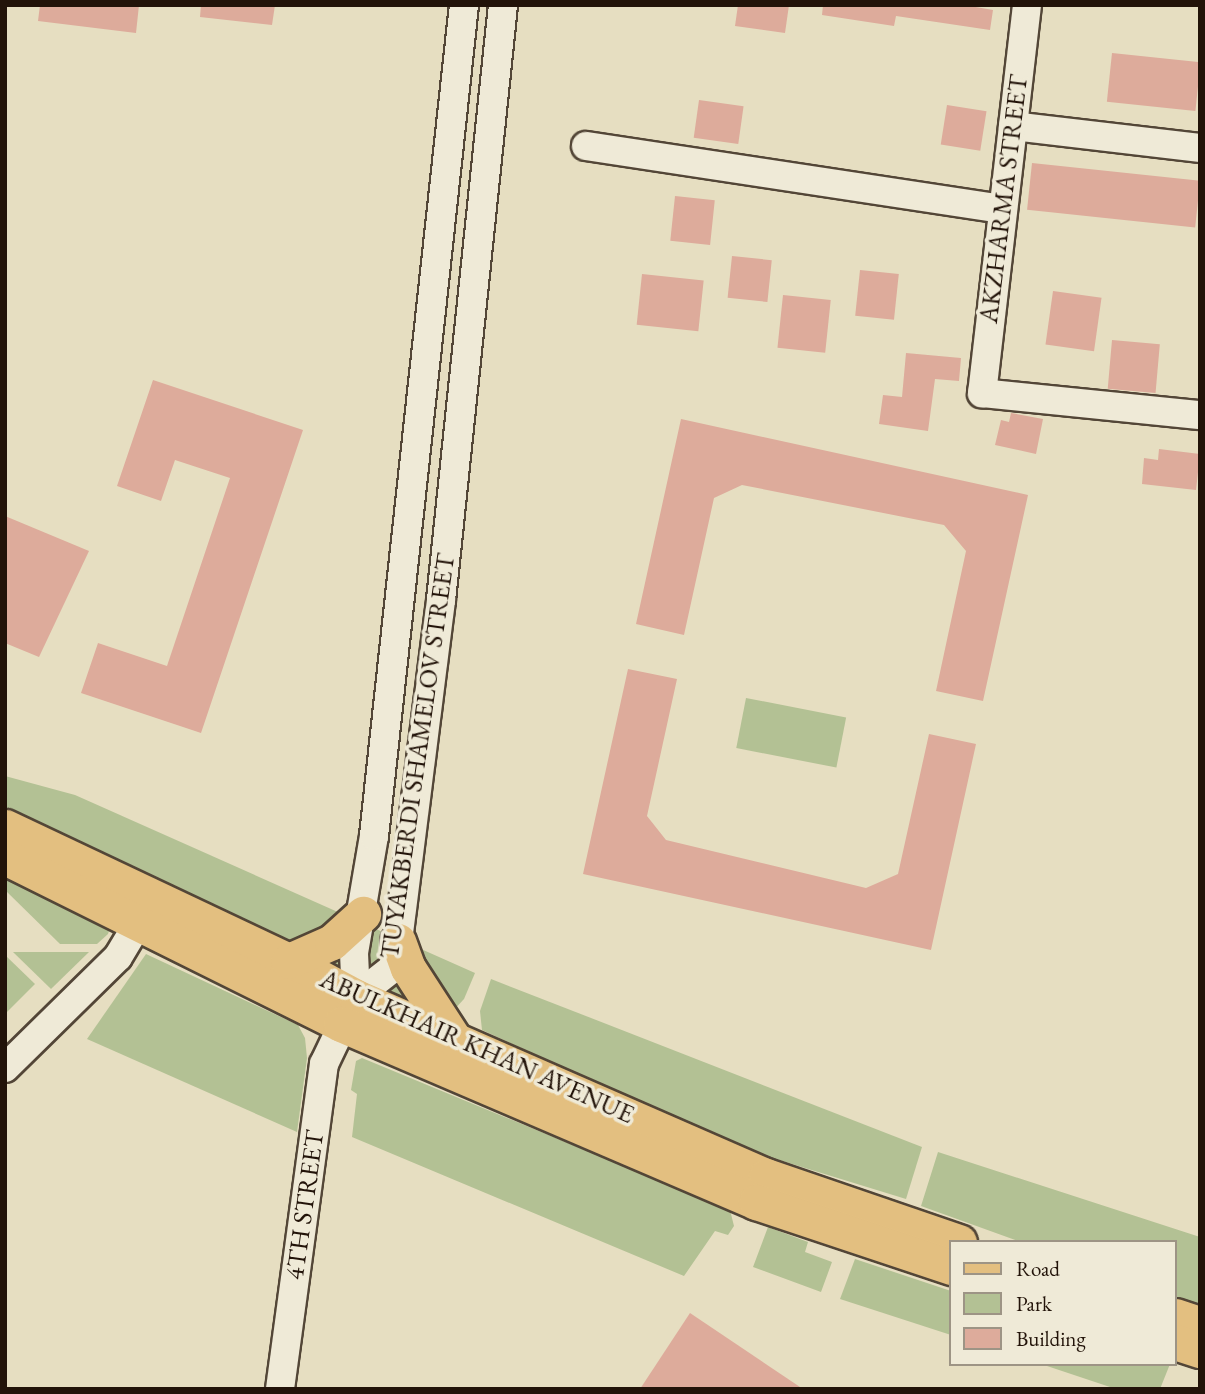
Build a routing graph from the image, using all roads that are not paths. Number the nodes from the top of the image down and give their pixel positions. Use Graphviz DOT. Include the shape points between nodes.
graph roads {
  1 [pos="464,5"];
  2 [pos="503,5"];
  3 [pos="1027,5"];
  4 [pos="460,47"];
  5 [pos="498,53"];
  6 [pos="1013,127"];
  7 [pos="586,146"];
  8 [pos="1200,148"];
  9 [pos="1002,209"];
  10 [pos="1200,415"];
  11 [pos="5,827"];
  12 [pos="5,858"];
  13 [pos="363,914"];
  14 [pos="138,924"];
  15 [pos="398,941"];
  16 [pos="289,961"];
  17 [pos="348,1011"];
  18 [pos="454,1039"];
  19 [pos="5,1068"];
  20 [pos="953,1240"];
  21 [pos="950,1267"];
  22 [pos="1177,1317"];
  23 [pos="1200,1324"];
  24 [pos="1177,1343"];
  25 [pos="1200,1350"];
  26 [pos="280,1389"];
  1 -- 4 [label="street, TUYAKBERDI SHAMELOV STREET"];
  2 -- 5 [label="street, TUYAKBERDI SHAMELOV STREET"];
  3 -- 6 [label="street, AKZHARMA STREET"];
  4 -- 5 [label="street"];
  4 -- 13 [label="street, TUYAKBERDI SHAMELOV STREET"];
  5 -- 15 [label="street, TUYAKBERDI SHAMELOV STREET" via="441,600"];
  6 -- 8 [label="street"];
  6 -- 9 [label="street, AKZHARMA STREET"];
  7 -- 9 [label="street"];
  9 -- 10 [label="street, AKZHARMA STREET" via="982,393"];
  11 -- 16 [label="main road, ABULKHAIR KHAN AVENUE"];
  12 -- 14 [label="main road, ABULKHAIR KHAN AVENUE"];
  13 -- 16 [label="main road" via="332,942"];
  13 -- 17 [label="street, TUYAKBERDI SHAMELOV STREET"];
  14 -- 17 [label="main road, ABULKHAIR KHAN AVENUE"];
  14 -- 19 [label="street" via="118,957"];
  15 -- 17 [label="street, TUYAKBERDI SHAMELOV STREET" via="393,968"];
  15 -- 18 [label="main road" via="408,968"];
  16 -- 17 [label="main road, ABULKHAIR KHAN AVENUE"];
  17 -- 18 [label="main road, ABULKHAIR KHAN AVENUE"];
  17 -- 21 [label="main road, ABULKHAIR KHAN AVENUE" via="756,1202"];
  17 -- 26 [label="street, 4TH STREET" via="324,1064"];
  18 -- 20 [label="main road, ABULKHAIR KHAN AVENUE" via="766,1176"];
  22 -- 23 [label="main road"];
  24 -- 25 [label="main road"];
}
